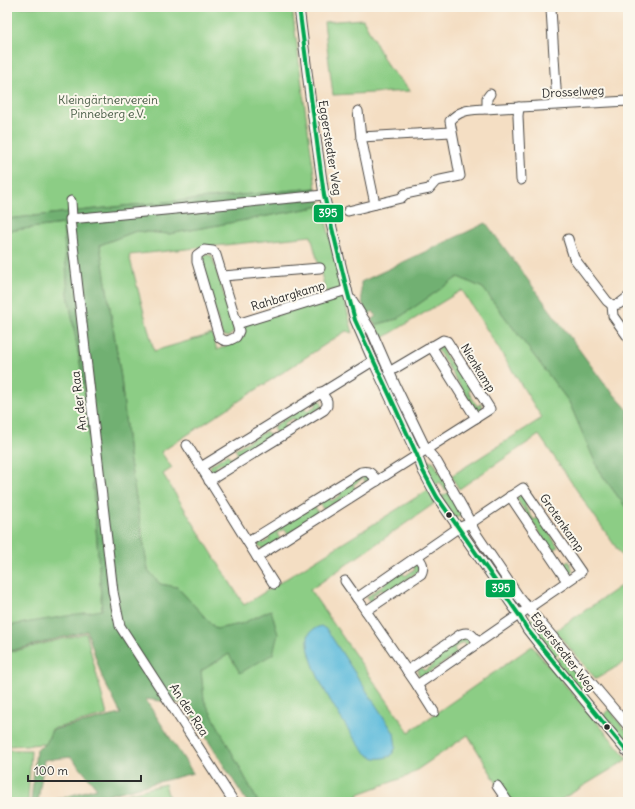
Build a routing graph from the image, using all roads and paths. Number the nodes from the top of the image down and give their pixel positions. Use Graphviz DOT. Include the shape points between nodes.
graph roads {
  1 [pos="299,7"];
  2 [pos="553,7"];
  3 [pos="490,94"];
  4 [pos="628,101"];
  5 [pos="557,104"];
  6 [pos="519,107"];
  7 [pos="488,108"];
  8 [pos="358,111"];
  9 [pos="451,132"];
  10 [pos="361,137"];
  11 [pos="522,180"];
  12 [pos="324,195"];
  13 [pos="71,201"];
  14 [pos="375,204"];
  15 [pos="348,211"];
  16 [pos="72,218"];
  17 [pos="568,239"];
  18 [pos="320,268"];
  19 [pos="223,276"];
  20 [pos="347,290"];
  21 [pos="628,297"];
  22 [pos="612,305"];
  23 [pos="237,324"];
  24 [pos="628,336"];
  25 [pos="432,346"];
  26 [pos="384,362"];
  27 [pos="374,364"];
  28 [pos="389,372"];
  29 [pos="321,392"];
  30 [pos="476,418"];
  31 [pos="267,426"];
  32 [pos="276,440"];
  33 [pos="187,445"];
  34 [pos="426,449"];
  35 [pos="417,455"];
  36 [pos="201,467"];
  37 [pos="210,481"];
  38 [pos="377,481"];
  39 [pos="510,496"];
  40 [pos="315,501"];
  41 [pos="323,515"];
  42 [pos="470,523"];
  43 [pos="458,528"];
  44 [pos="248,542"];
  45 [pos="257,556"];
  46 [pos="418,556"];
  47 [pos="345,581"];
  48 [pos="567,581"];
  49 [pos="274,584"];
  50 [pos="357,598"];
  51 [pos="528,607"];
  52 [pos="366,611"];
  53 [pos="518,615"];
  54 [pos="478,643"];
  55 [pos="407,671"];
  56 [pos="416,685"];
  57 [pos="601,694"];
  58 [pos="589,704"];
  59 [pos="434,712"];
  60 [pos="628,726"];
  61 [pos="628,753"];
  62 [pos="497,786"];
  63 [pos="234,802"];
  64 [pos="508,802"];
  1 -- 12 [label="street, Eggerstedter Weg"];
  2 -- 5 [label="street" via="551,9"];
  3 -- 7 [label="street" via="487,98"];
  4 -- 5 [label="street, Drosselweg"];
  5 -- 6 [label="street, Drosselweg"];
  6 -- 7 [label="street, Drosselweg"];
  6 -- 11 [label="street"];
  7 -- 9 [label="street, Drosselweg" via="456,114 450,121"];
  8 -- 10 [label="street"];
  9 -- 10 [label="street"];
  9 -- 14 [label="street, Drosselweg" via="460,176 436,181 429,189"];
  10 -- 14 [label="street"];
  12 -- 16 [label="street"];
  12 -- 20 [label="street, Eggerstedter Weg"];
  13 -- 16 [label="street, An der Raa"];
  14 -- 15 [label="street, Drosselweg"];
  16 -- 63 [label="street, An der Raa" via="72,238 112,585 120,626"];
  17 -- 22 [label="street" via="574,258"];
  18 -- 19 [label="street"];
  19 -- 23 [label="street"];
  19 -- 23 [label="street" via="213,251 204,250 197,255 219,337 223,341 236,337"];
  20 -- 23 [label="street, Rahbargkamp"];
  20 -- 26 [label="street, Eggerstedter Weg" via="372,332"];
  20 -- 27 [label="street, Eggerstedter Weg" via="355,320"];
  21 -- 22 [label="street" via="619,304"];
  22 -- 24 [label="street" via="613,316"];
  25 -- 28 [label="street, Nienkamp"];
  25 -- 30 [label="street"];
  25 -- 30 [label="street, Nienkamp" via="443,340 447,341 490,409"];
  26 -- 27 [label="street"];
  26 -- 28 [label="street, Eggerstedter Weg"];
  27 -- 29 [label="street"];
  27 -- 35 [label="street, Eggerstedter Weg"];
  28 -- 34 [label="street, Eggerstedter Weg"];
  29 -- 31 [label="street"];
  29 -- 32 [label="street" via="327,406 324,410"];
  30 -- 34 [label="street, Nienkamp"];
  31 -- 32 [label="street"];
  31 -- 36 [label="street"];
  32 -- 37 [label="street"];
  33 -- 36 [label="street"];
  34 -- 35 [label="street"];
  34 -- 42 [label="street, Eggerstedter Weg" via="437,462"];
  35 -- 38 [label="street"];
  35 -- 43 [label="street, Eggerstedter Weg" via="437,497"];
  36 -- 37 [label="street"];
  37 -- 44 [label="street"];
  38 -- 40 [label="street" via="367,470"];
  38 -- 41 [label="street"];
  39 -- 42 [label="street, Grotenkamp"];
  39 -- 48 [label="street"];
  39 -- 48 [label="street, Grotenkamp" via="523,488 581,572"];
  40 -- 41 [label="street"];
  40 -- 44 [label="street"];
  41 -- 45 [label="street"];
  42 -- 43 [label="street"];
  42 -- 51 [label="street, Eggerstedter Weg"];
  43 -- 46 [label="street"];
  43 -- 53 [label="street, Eggerstedter Weg"];
  44 -- 45 [label="street"];
  45 -- 49 [label="street"];
  46 -- 50 [label="street"];
  46 -- 52 [label="street" via="424,569 421,574"];
  47 -- 50 [label="street"];
  48 -- 51 [label="street, Grotenkamp"];
  50 -- 52 [label="street"];
  51 -- 53 [label="street, Eggerstedter Weg"];
  51 -- 57 [label="street, Eggerstedter Weg"];
  52 -- 55 [label="street"];
  53 -- 54 [label="street"];
  53 -- 58 [label="street, Eggerstedter Weg" via="552,662"];
  54 -- 55 [label="street" via="472,634 461,634"];
  54 -- 56 [label="street"];
  55 -- 56 [label="street"];
  56 -- 59 [label="street"];
  57 -- 58 [label="street, Eggerstedter Weg"];
  57 -- 60 [label="street, Eggerstedter Weg"];
  58 -- 61 [label="street, Eggerstedter Weg"];
  62 -- 64 [label="street"];
}
